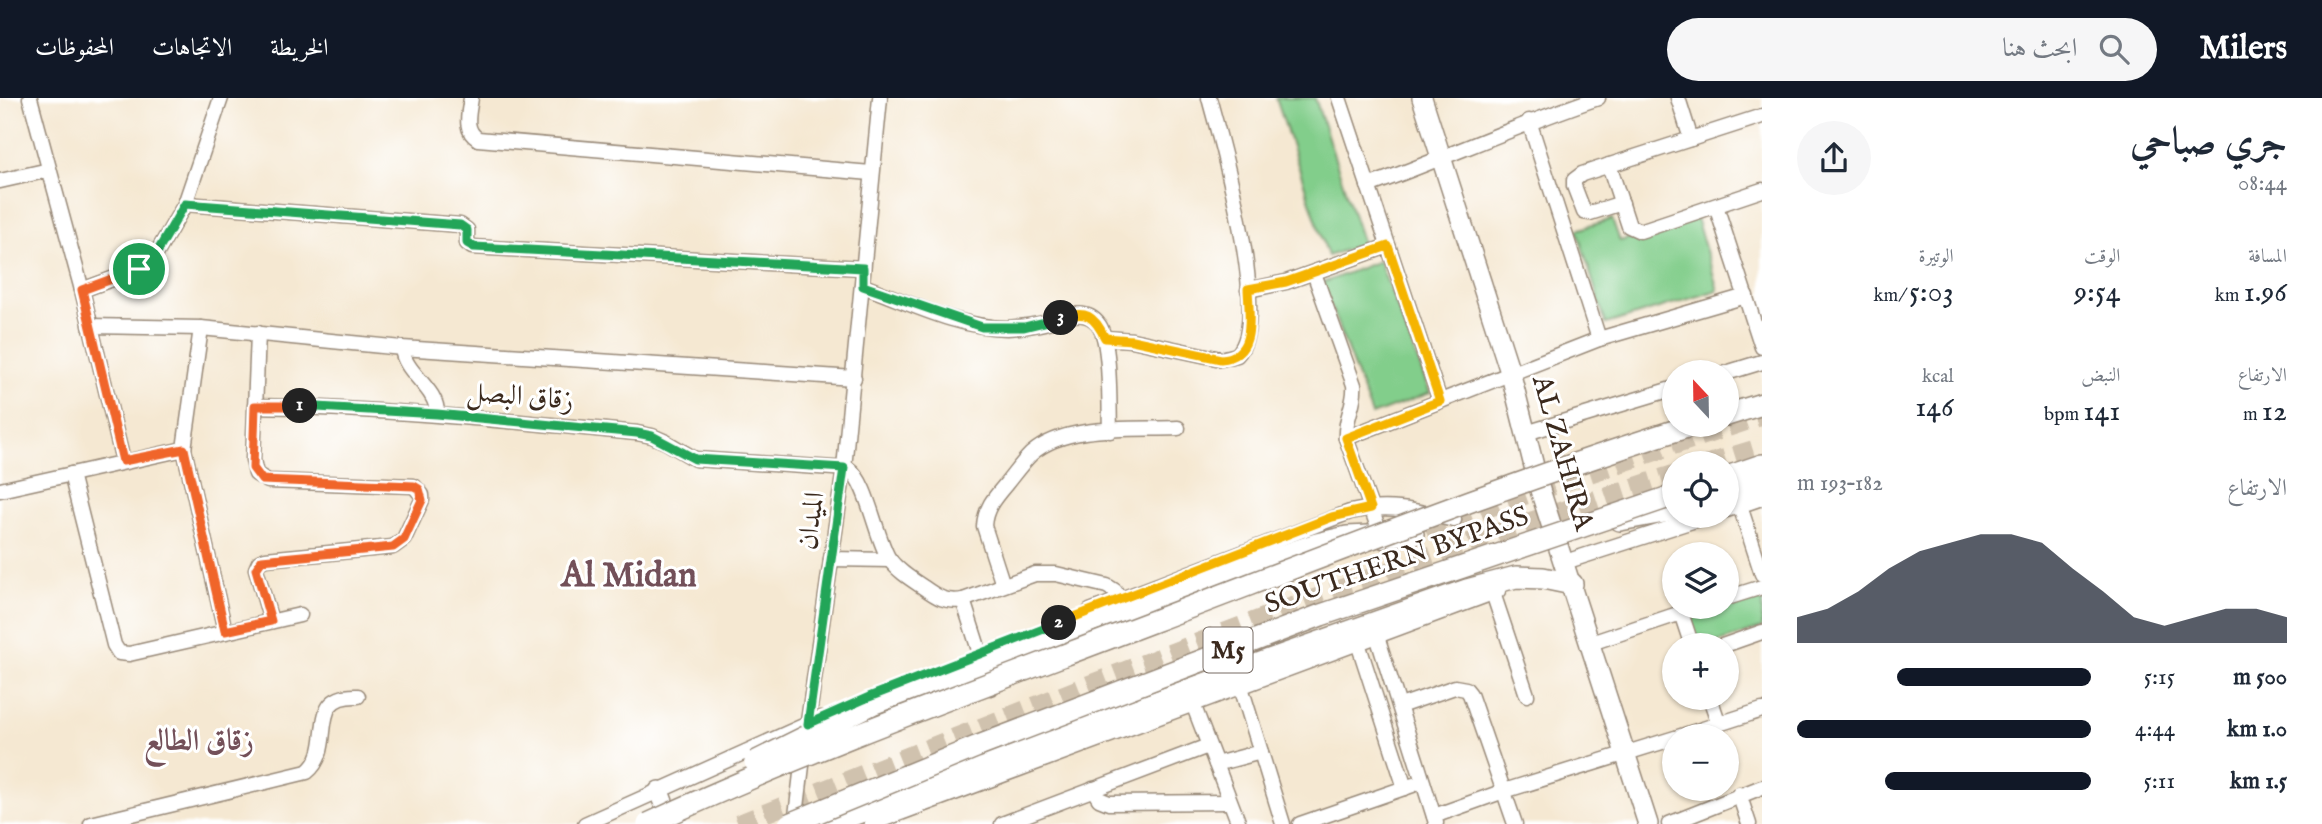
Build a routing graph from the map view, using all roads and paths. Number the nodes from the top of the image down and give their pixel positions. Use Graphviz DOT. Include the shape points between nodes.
graph roads {
  1 [pos="30,98"];
  2 [pos="221,98"];
  3 [pos="471,98"];
  4 [pos="880,98"];
  5 [pos="1209,98"];
  6 [pos="1339,98"];
  7 [pos="1422,98"];
  8 [pos="1598,98"];
  9 [pos="1678,98"];
  10 [pos="1572,102"];
  11 [pos="1762,116"];
  12 [pos="1529,121"];
  13 [pos="1691,139"];
  14 [pos="1442,159"];
  15 [pos="1609,165"];
  16 [pos="49,170"];
  17 [pos="871,173"];
  18 [pos="0,181"];
  19 [pos="1368,186"];
  20 [pos="1762,190"];
  21 [pos="185,204"];
  22 [pos="1622,204"];
  23 [pos="1716,206"];
  24 [pos="1388,246"];
  25 [pos="863,268"];
  26 [pos="1314,274"];
  27 [pos="863,286"];
  28 [pos="1248,289"];
  29 [pos="82,290"];
  30 [pos="1746,296"];
  31 [pos="90,326"];
  32 [pos="201,328"];
  33 [pos="258,333"];
  34 [pos="1105,338"];
  35 [pos="1599,339"];
  36 [pos="1762,347"];
  37 [pos="402,348"];
  38 [pos="1762,362"];
  39 [pos="1740,369"];
  40 [pos="1511,375"];
  41 [pos="854,378"];
  42 [pos="1662,392"];
  43 [pos="1440,401"];
  44 [pos="1762,404"];
  45 [pos="255,406"];
  46 [pos="1740,411"];
  47 [pos="437,414"];
  48 [pos="1178,429"];
  49 [pos="1110,431"];
  50 [pos="1526,433"];
  51 [pos="1662,435"];
  52 [pos="1346,438"];
  53 [pos="184,449"];
  54 [pos="123,461"];
  55 [pos="1762,465"];
  56 [pos="844,468"];
  57 [pos="1739,473"];
  58 [pos="71,474"];
  59 [pos="1762,484"];
  60 [pos="0,491"];
  61 [pos="1762,498"];
  62 [pos="1662,499"];
  63 [pos="1739,499"];
  64 [pos="1739,502"];
  65 [pos="1371,508"];
  66 [pos="1662,512"];
  67 [pos="1454,520"];
  68 [pos="1739,522"];
  69 [pos="1587,525"];
  70 [pos="1671,528"];
  71 [pos="1413,534"];
  72 [pos="1382,539"];
  73 [pos="831,559"];
  74 [pos="890,560"];
  75 [pos="1565,562"];
  76 [pos="1762,574"];
  77 [pos="1528,577"];
  78 [pos="1572,584"];
  79 [pos="1003,585"];
  80 [pos="1762,587"];
  81 [pos="1493,593"];
  82 [pos="1739,594"];
  83 [pos="1120,599"];
  84 [pos="963,600"];
  85 [pos="300,615"];
  86 [pos="1663,619"];
  87 [pos="271,621"];
  88 [pos="225,631"];
  89 [pos="1762,632"];
  90 [pos="1377,636"];
  91 [pos="1739,640"];
  92 [pos="1358,643"];
  93 [pos="1591,643"];
  94 [pos="981,653"];
  95 [pos="1241,687"];
  96 [pos="991,688"];
  97 [pos="1527,695"];
  98 [pos="358,696"];
  99 [pos="1193,705"];
  100 [pos="1400,706"];
  101 [pos="1714,710"];
  102 [pos="1762,710"];
  103 [pos="808,724"];
  104 [pos="1718,724"];
  105 [pos="1662,741"];
  106 [pos="1208,746"];
  107 [pos="1261,752"];
  108 [pos="1626,753"];
  109 [pos="1216,765"];
  110 [pos="1424,782"];
  111 [pos="1762,787"];
  112 [pos="1405,788"];
  113 [pos="1093,789"];
  114 [pos="659,791"];
  115 [pos="1504,792"];
  116 [pos="1739,794"];
  117 [pos="1723,801"];
  118 [pos="1230,802"];
  119 [pos="660,817"];
  120 [pos="1436,820"];
  121 [pos="91,824"];
  122 [pos="585,824"];
  123 [pos="789,824"];
  124 [pos="795,824"];
  125 [pos="828,824"];
  126 [pos="871,824"];
  127 [pos="1002,824"];
  128 [pos="1239,824"];
  129 [pos="1283,824"];
  130 [pos="1300,824"];
  131 [pos="1515,824"];
  132 [pos="1648,824"];
  133 [pos="1669,824"];
  134 [pos="1749,824"];
  1 -- 16 [label="street"];
  2 -- 21 [label="street"];
  3 -- 17 [label="street" via="468,128 478,139"];
  4 -- 17 [label="street, الميدان"];
  5 -- 28 [label="street" via="1236,203"];
  6 -- 19 [label="street"];
  7 -- 14 [label="main road, AL ZAHIRA"];
  8 -- 10 [label="street"];
  9 -- 13 [label="street"];
  10 -- 12 [label="street"];
  11 -- 13 [label="street"];
  12 -- 14 [label="street"];
  12 -- 35 [label="street"];
  13 -- 15 [label="street"];
  14 -- 19 [label="street"];
  14 -- 40 [label="main road, AL ZAHIRA"];
  15 -- 22 [label="street"];
  15 -- 22 [label="street" via="1574,180 1582,211 1586,214"];
  16 -- 18 [label="street"];
  16 -- 29 [label="street"];
  17 -- 25 [label="street, الميدان"];
  19 -- 24 [label="street"];
  20 -- 23 [label="street"];
  21 -- 25 [label="street" via="460,225 467,230 467,243 474,247"];
  21 -- 29 [label="street" via="149,262"];
  22 -- 23 [label="street" via="1629,226 1640,231"];
  23 -- 30 [label="street"];
  24 -- 26 [label="street"];
  24 -- 43 [label="street"];
  25 -- 27 [label="street, الميدان"];
  26 -- 28 [label="street"];
  26 -- 52 [label="street" via="1354,385"];
  27 -- 34 [label="street" via="982,327 1024,327 1083,314 1098,324"];
  27 -- 41 [label="street, الميدان"];
  28 -- 34 [label="street" via="1247,343 1229,359"];
  29 -- 31 [label="street"];
  30 -- 35 [label="street"];
  30 -- 36 [label="street"];
  31 -- 32 [label="street"];
  31 -- 54 [label="street"];
  32 -- 33 [label="street"];
  32 -- 53 [label="street"];
  33 -- 37 [label="street"];
  33 -- 45 [label="street"];
  34 -- 49 [label="street"];
  35 -- 40 [label="street"];
  37 -- 41 [label="street"];
  37 -- 47 [label="street, زقاق البصل" via="434,400"];
  38 -- 39 [label="street"];
  40 -- 43 [label="street"];
  40 -- 50 [label="main road, AL ZAHIRA"];
  41 -- 56 [label="street, الميدان"];
  42 -- 50 [label="street"];
  43 -- 52 [label="street"];
  44 -- 46 [label="highway"];
  45 -- 47 [label="street"];
  45 -- 87 [label="street" via="253,468 262,480 408,486 422,495 404,539 393,547 258,562"];
  47 -- 56 [label="street, زقاق البصل" via="637,433 695,459"];
  48 -- 49 [label="street"];
  49 -- 79 [label="street" via="1073,434 1041,447 990,504 984,526"];
  50 -- 75 [label="main road, AL ZAHIRA"];
  51 -- 119 [label="highway, SOUTHERN BYPASS / M5, bridge" via="1468,502 794,759"];
  52 -- 65 [label="street"];
  53 -- 54 [label="street"];
  53 -- 88 [label="street"];
  54 -- 58 [label="street"];
  55 -- 57 [label="highway"];
  56 -- 73 [label="street, الميدان"];
  56 -- 74 [label="street" via="856,476"];
  58 -- 60 [label="street"];
  58 -- 88 [label="street" via="116,650 129,654"];
  59 -- 63 [label="highway"];
  61 -- 64 [label="street"];
  62 -- 69 [label="highway, SOUTHERN BYPASS / M5, bridge"];
  65 -- 67 [label="street" via="1406,508"];
  65 -- 72 [label="street"];
  65 -- 83 [label="street" via="1332,517"];
  66 -- 69 [label="highway, bridge"];
  68 -- 76 [label="street"];
  69 -- 123 [label="highway, SOUTHERN BYPASS / M5, bridge" via="1321,615"];
  70 -- 75 [label="street"];
  71 -- 72 [label="highway"];
  72 -- 119 [label="highway, bridge" via="1347,537 1317,544 1088,622 872,704 745,767"];
  73 -- 74 [label="street"];
  73 -- 103 [label="street, الميدان"];
  74 -- 84 [label="street" via="938,598"];
  75 -- 78 [label="main road, AL ZAHIRA"];
  77 -- 78 [label="highway"];
  77 -- 81 [label="street"];
  77 -- 125 [label="highway" via="1467,590"];
  78 -- 93 [label="main road, AL ZAHIRA"];
  79 -- 83 [label="street" via="1046,573 1107,586"];
  79 -- 84 [label="street"];
  80 -- 82 [label="street"];
  81 -- 90 [label="street"];
  81 -- 97 [label="street"];
  83 -- 94 [label="street"];
  84 -- 94 [label="street"];
  85 -- 87 [label="street"];
  86 -- 93 [label="street"];
  87 -- 88 [label="street"];
  89 -- 91 [label="street"];
  90 -- 92 [label="street"];
  90 -- 100 [label="street"];
  92 -- 95 [label="street"];
  92 -- 112 [label="street"];
  93 -- 108 [label="main road, AL ZAHIRA"];
  94 -- 96 [label="street"];
  94 -- 103 [label="street"];
  95 -- 99 [label="street"];
  95 -- 107 [label="street"];
  98 -- 121 [label="street" via="338,698 328,707 320,758 307,772"];
  99 -- 106 [label="street"];
  99 -- 126 [label="street"];
  100 -- 110 [label="street"];
  100 -- 115 [label="street" via="1455,687 1466,689"];
  101 -- 104 [label="street"];
  102 -- 104 [label="street"];
  103 -- 114 [label="street"];
  103 -- 124 [label="street, الميدان"];
  105 -- 108 [label="street"];
  106 -- 109 [label="street"];
  106 -- 113 [label="street"];
  107 -- 109 [label="street"];
  107 -- 129 [label="street"];
  108 -- 115 [label="street"];
  108 -- 132 [label="main road, AL ZAHIRA"];
  109 -- 118 [label="street"];
  110 -- 112 [label="street"];
  110 -- 120 [label="street"];
  111 -- 116 [label="street"];
  112 -- 130 [label="street"];
  113 -- 118 [label="street" via="1099,799 1109,803"];
  113 -- 127 [label="street"];
  114 -- 119 [label="main road"];
  114 -- 122 [label="street"];
  115 -- 120 [label="street"];
  115 -- 131 [label="street"];
  116 -- 134 [label="street"];
  117 -- 133 [label="street"];
  118 -- 128 [label="street"];
}
